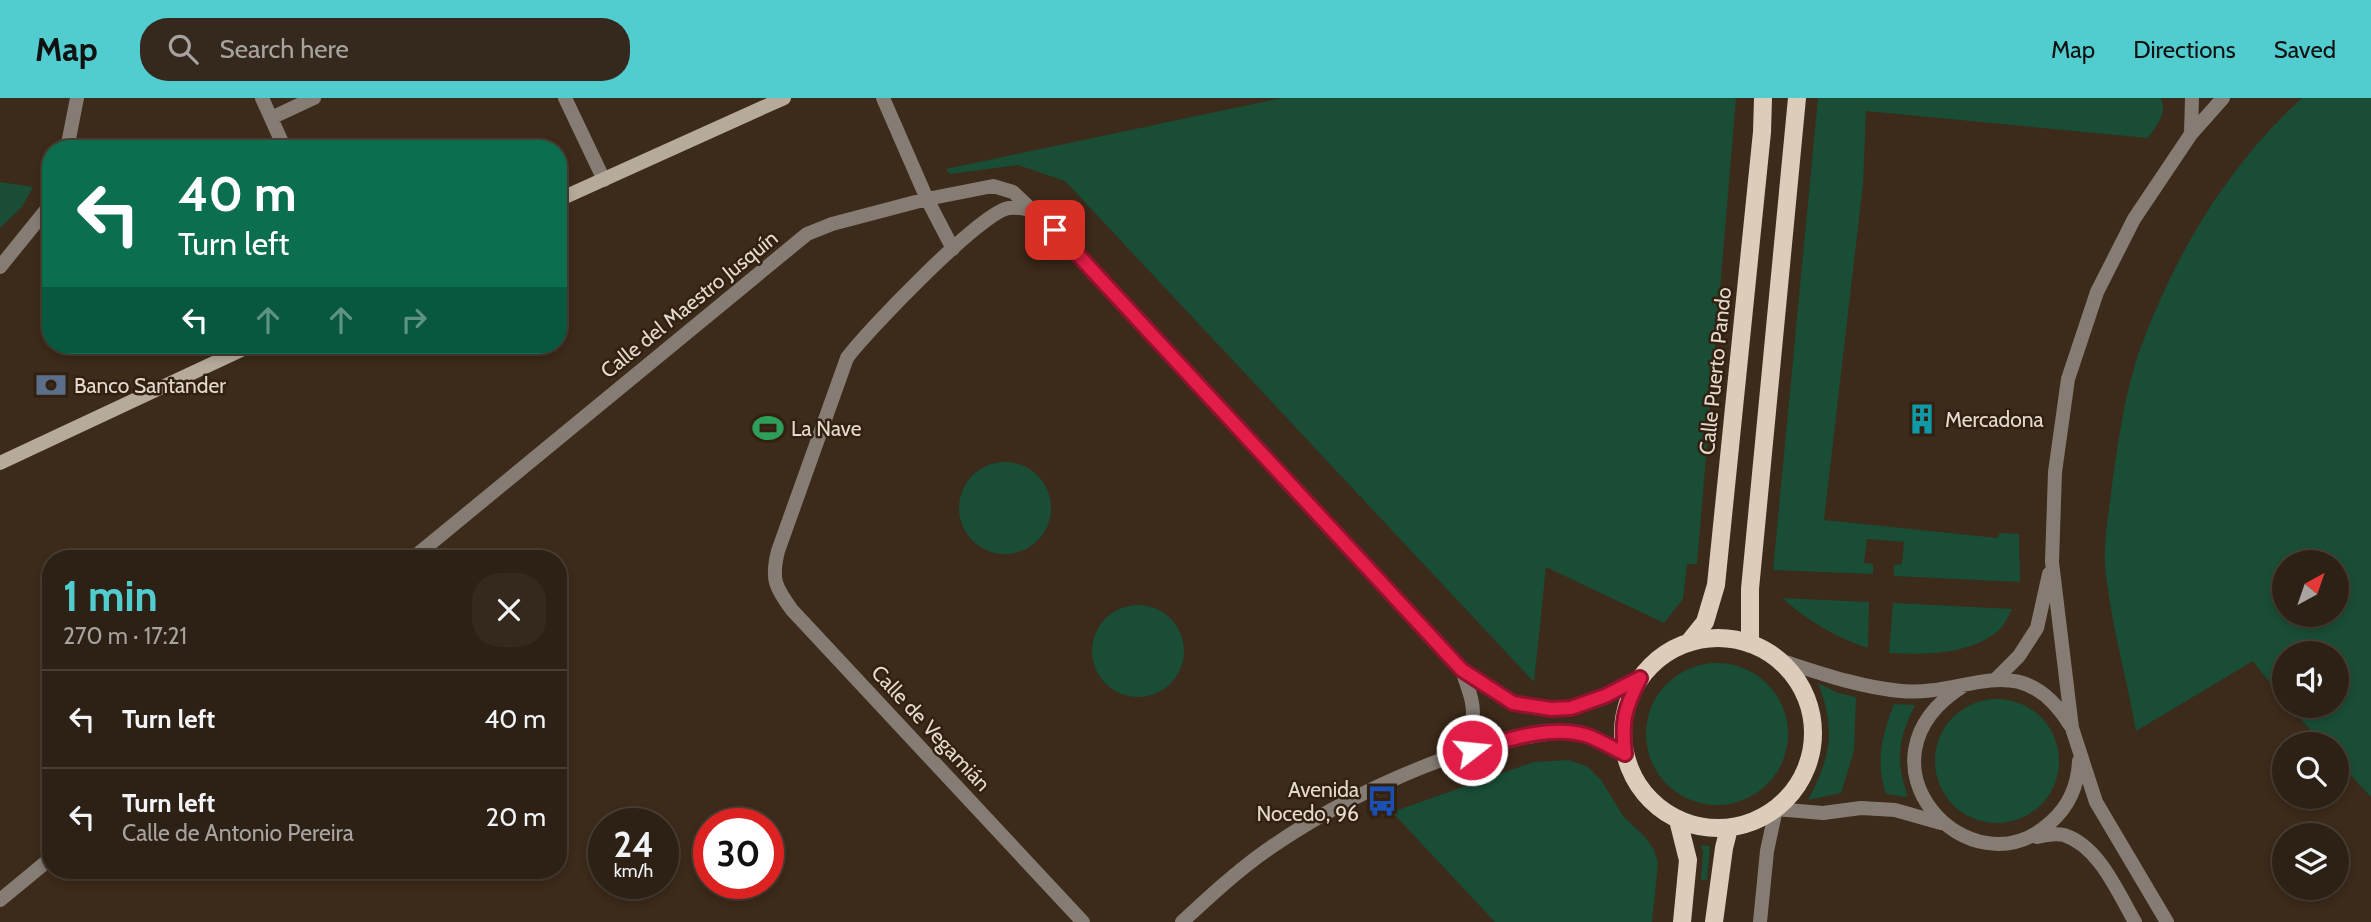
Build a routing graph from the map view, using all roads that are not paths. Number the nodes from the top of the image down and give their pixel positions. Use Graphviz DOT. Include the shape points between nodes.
graph roads {
  1 [pos="77,98"];
  2 [pos="262,98"];
  3 [pos="314,98"];
  4 [pos="565,98"];
  5 [pos="784,98"];
  6 [pos="883,98"];
  7 [pos="1763,98"];
  8 [pos="1797,98"];
  9 [pos="2192,98"];
  10 [pos="2224,98"];
  11 [pos="271,118"];
  12 [pos="2192,134"];
  13 [pos="69,140"];
  14 [pos="281,140"];
  15 [pos="604,180"];
  16 [pos="567,196"];
  17 [pos="927,200"];
  18 [pos="1031,209"];
  19 [pos="42,215"];
  20 [pos="953,249"];
  21 [pos="0,267"];
  22 [pos="233,354"];
  23 [pos="0,463"];
  24 [pos="423,550"];
  25 [pos="2052,562"];
  26 [pos="1689,642"];
  27 [pos="1749,644"];
  28 [pos="1776,659"];
  29 [pos="1462,670"];
  30 [pos="1640,678"];
  31 [pos="1996,679"];
  32 [pos="1963,686"];
  33 [pos="2072,728"];
  34 [pos="2079,753"];
  35 [pos="1625,754"];
  36 [pos="1453,756"];
  37 [pos="1776,809"];
  38 [pos="1678,820"];
  39 [pos="1943,823"];
  40 [pos="1730,828"];
  41 [pos="2025,839"];
  42 [pos="42,865"];
  43 [pos="0,900"];
  44 [pos="1083,922"];
  45 [pos="1182,922"];
  46 [pos="1682,922"];
  47 [pos="1714,922"];
  48 [pos="1760,922"];
  49 [pos="2135,922"];
  50 [pos="2167,922"];
  1 -- 13 [label="street"];
  2 -- 11 [label="street"];
  3 -- 11 [label="street"];
  4 -- 15 [label="street"];
  5 -- 15 [label="main road"];
  6 -- 17 [label="street"];
  7 -- 26 [label="main road, Calle Puerto Pando" via="1716,585 1705,622"];
  8 -- 27 [label="main road" via="1750,589"];
  9 -- 12 [label="street"];
  10 -- 12 [label="street"];
  11 -- 14 [label="street"];
  12 -- 25 [label="street" via="2133,219 2097,292 2082,336 2068,379 2055,472"];
  15 -- 16 [label="main road"];
  17 -- 18 [label="street, Calle del Maestro Jusquín" via="993,186 1013,192"];
  17 -- 20 [label="street"];
  17 -- 24 [label="street, Calle del Maestro Jusquín" via="807,234"];
  18 -- 20 [label="street, Calle de Vegamián" via="1007,208 991,215"];
  18 -- 29 [label="street, Calle del Maestro Jusquín"];
  19 -- 21 [label="street"];
  20 -- 44 [label="street, Calle de Vegamián" via="862,337 847,358 773,572 778,590 792,610"];
  22 -- 23 [label="main road"];
  25 -- 31 [label="street" via="2037,628 2019,656"];
  25 -- 33 [label="street"];
  26 -- 27 [label="main road" via="1720,638"];
  26 -- 30 [label="main road" via="1662,656"];
  27 -- 28 [label="main road"];
  28 -- 32 [label="street" via="1874,688 1905,692"];
  28 -- 37 [label="main road" via="1793,675 1805,696 1813,742 1797,786"];
  29 -- 30 [label="street" via="1513,703 1551,709 1571,708"];
  29 -- 36 [label="street" via="1474,705 1471,728"];
  30 -- 35 [label="main road" via="1622,727"];
  31 -- 32 [label="street"];
  31 -- 33 [label="street" via="2020,682 2042,692 2060,708"];
  32 -- 39 [label="street" via="1927,716 1914,761 1917,784 1927,806"];
  33 -- 34 [label="street"];
  34 -- 41 [label="street" via="2072,796 2045,829"];
  34 -- 50 [label="street" via="2096,802"];
  35 -- 36 [label="street" via="1568,732 1512,738"];
  35 -- 38 [label="main road" via="1646,796"];
  36 -- 45 [label="street" via="1359,797 1266,850"];
  37 -- 39 [label="street" via="1823,813 1895,810"];
  37 -- 40 [label="main road"];
  37 -- 48 [label="street"];
  38 -- 40 [label="main road"];
  38 -- 46 [label="main road" via="1688,860"];
  39 -- 41 [label="street" via="1982,842 2004,844"];
  40 -- 47 [label="main road"];
  41 -- 49 [label="street" via="2052,834 2078,843 2096,860"];
  42 -- 43 [label="street"];
}
